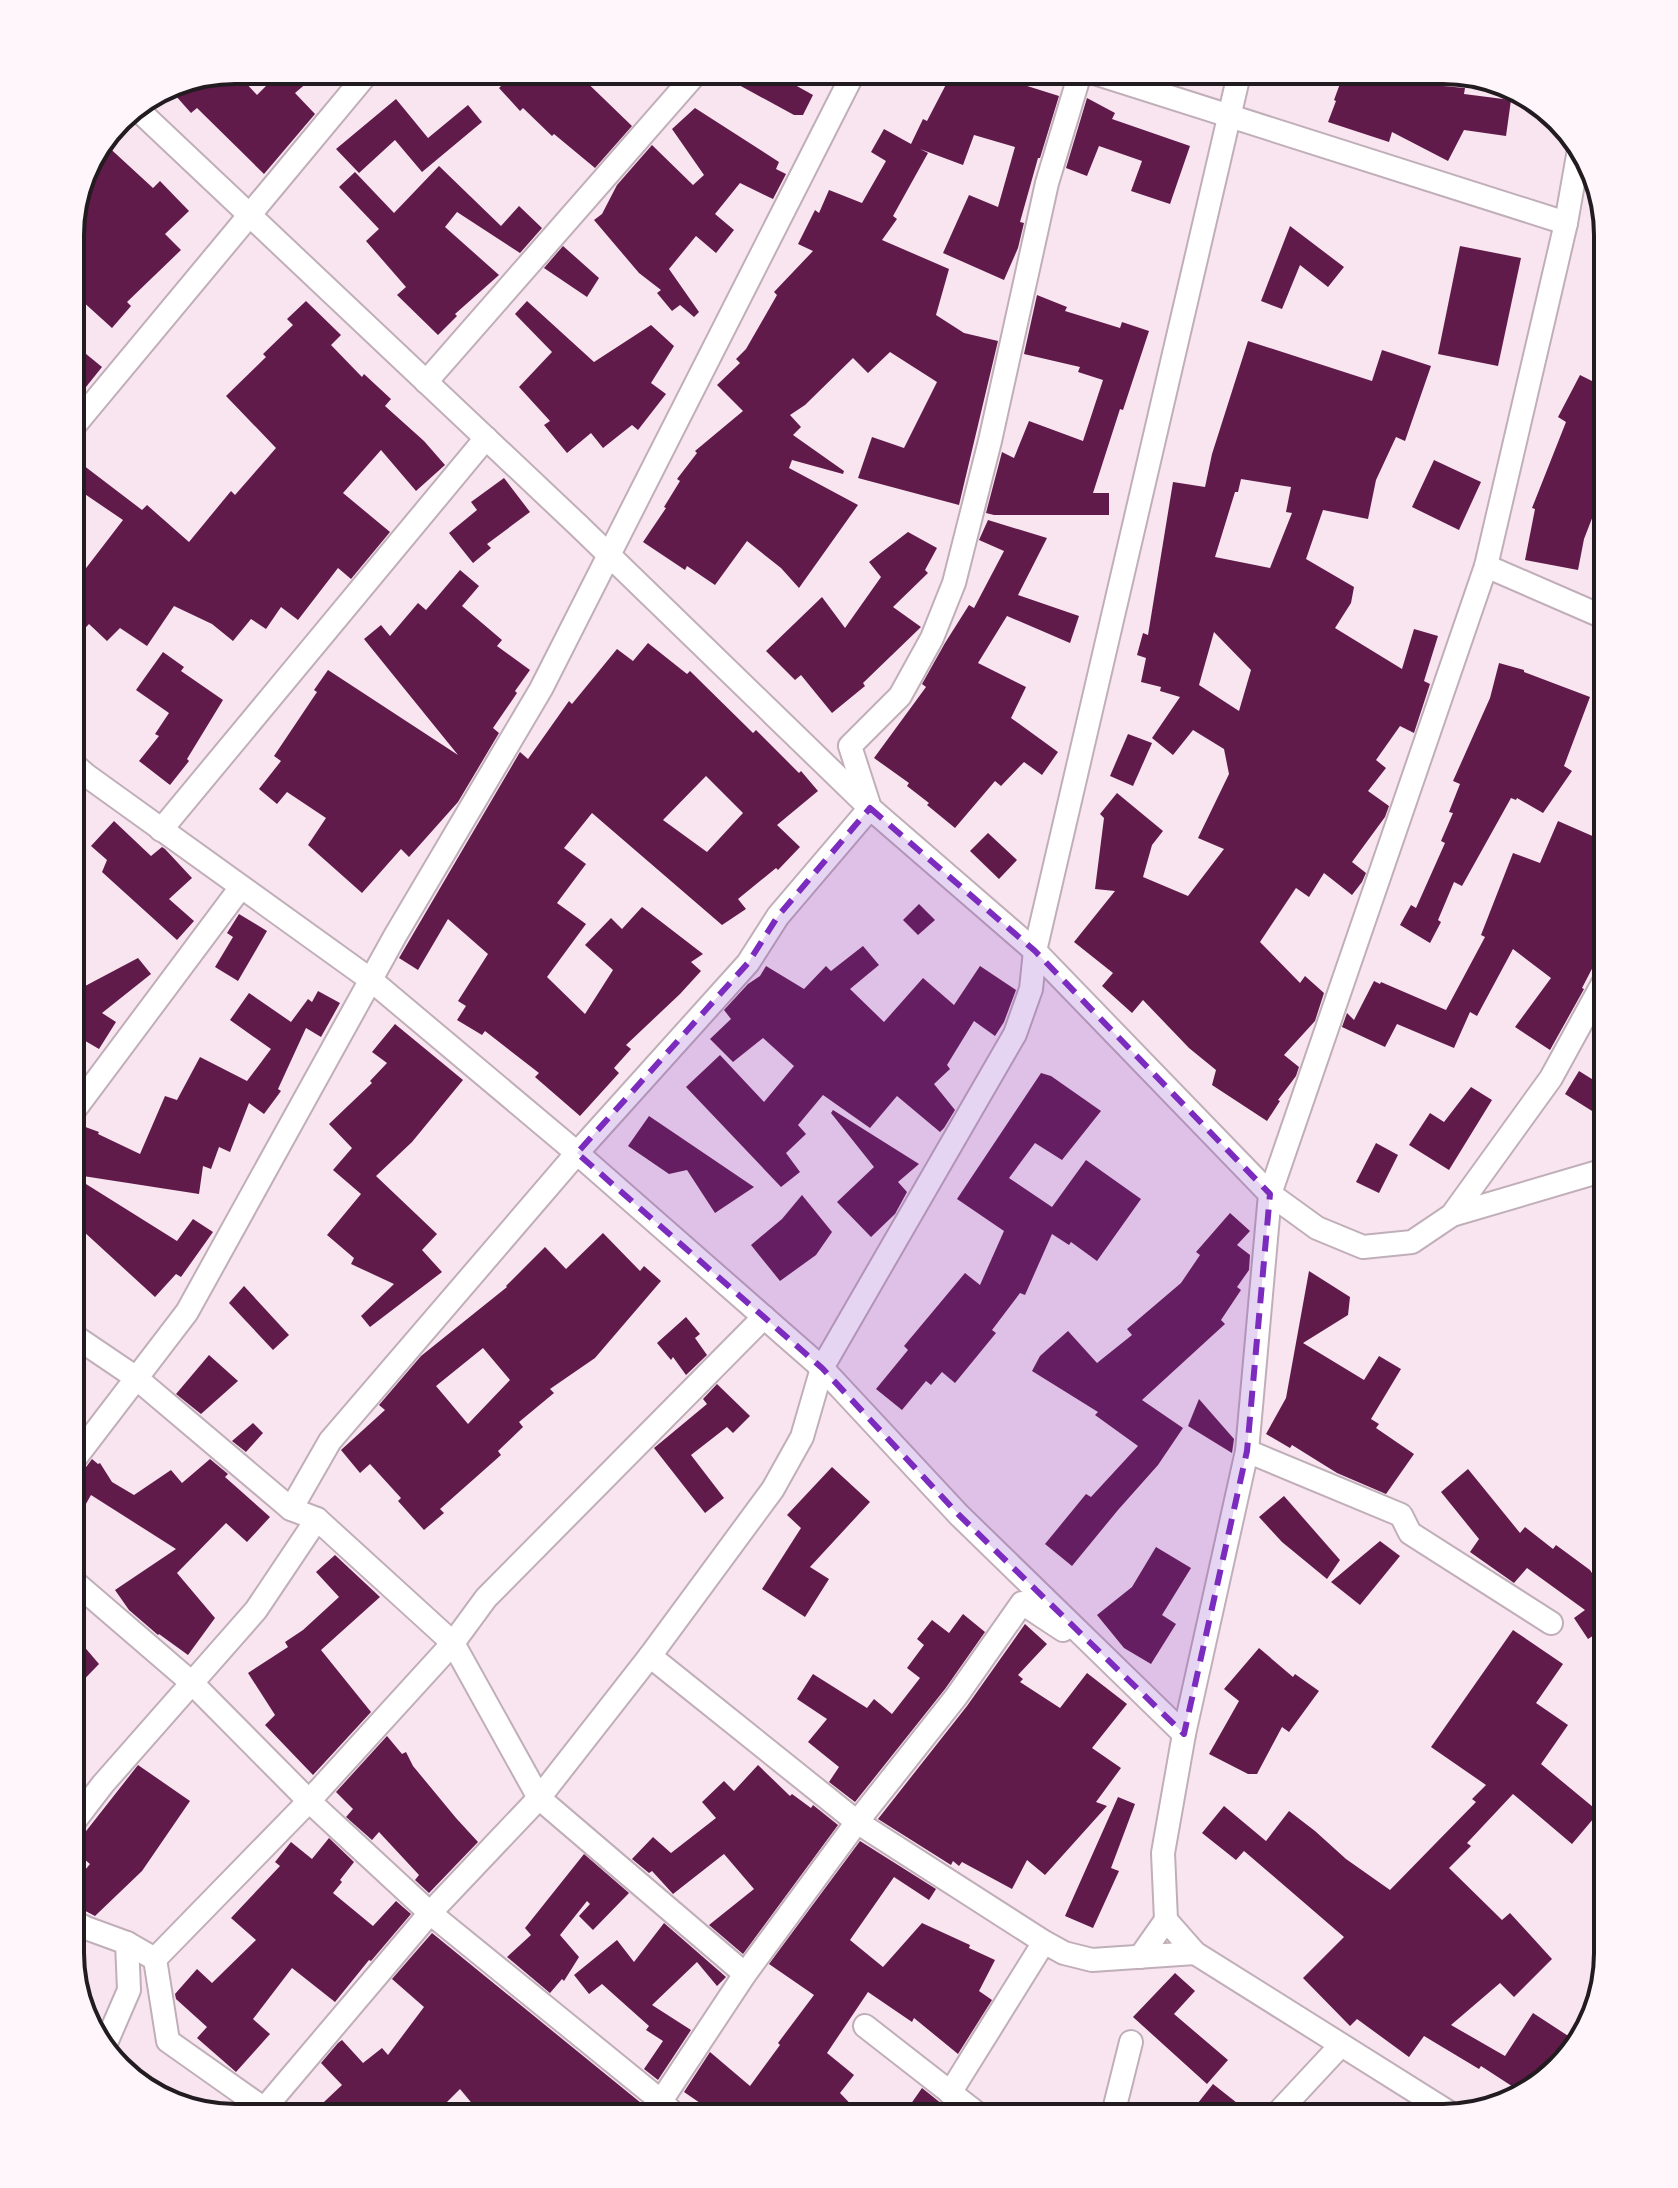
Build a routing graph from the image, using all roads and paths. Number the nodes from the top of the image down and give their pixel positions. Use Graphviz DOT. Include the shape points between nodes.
graph roads {
  1 [pos="358,84"];
  2 [pos="687,84"];
  3 [pos="848,84"];
  4 [pos="1079,84"];
  5 [pos="1128,84"];
  6 [pos="1237,84"];
  7 [pos="143,115"];
  8 [pos="1231,116"];
  9 [pos="1576,165"];
  10 [pos="249,214"];
  11 [pos="1566,223"];
  12 [pos="426,382"];
  13 [pos="84,414"];
  14 [pos="486,438"];
  15 [pos="610,556"];
  16 [pos="1486,566"];
  17 [pos="1594,613"];
  18 [pos="84,782"];
  19 [pos="870,808"];
  20 [pos="161,830"];
  21 [pos="241,887"];
  22 [pos="1035,951"];
  23 [pos="371,980"];
  24 [pos="1594,1000"];
  25 [pos="84,1097"];
  26 [pos="577,1153"];
  27 [pos="1594,1173"];
  28 [pos="1270,1194"];
  29 [pos="1452,1215"];
  30 [pos="764,1317"];
  31 [pos="84,1342"];
  32 [pos="822,1368"];
  33 [pos="135,1377"];
  34 [pos="84,1446"];
  35 [pos="1247,1451"];
  36 [pos="291,1509"];
  37 [pos="317,1519"];
  38 [pos="84,1590"];
  39 [pos="1551,1623"];
  40 [pos="453,1643"];
  41 [pos="650,1656"];
  42 [pos="1107,1659"];
  43 [pos="192,1683"];
  44 [pos="1184,1734"];
  45 [pos="539,1798"];
  46 [pos="309,1801"];
  47 [pos="84,1809"];
  48 [pos="857,1822"];
  49 [pos="430,1913"];
  50 [pos="1166,1920"];
  51 [pos="84,1927"];
  52 [pos="1044,1942"];
  53 [pos="127,1943"];
  54 [pos="1195,1953"];
  55 [pos="1140,1957"];
  56 [pos="155,1959"];
  57 [pos="745,1974"];
  58 [pos="865,2026"];
  59 [pos="109,2037"];
  60 [pos="1131,2042"];
  61 [pos="1341,2045"];
  62 [pos="950,2093"];
  63 [pos="257,2104"];
  64 [pos="279,2104"];
  65 [pos="648,2104"];
  66 [pos="657,2104"];
  67 [pos="965,2104"];
  68 [pos="1116,2104"];
  69 [pos="1286,2104"];
  70 [pos="1435,2104"];
  1 -- 10 [label="street"];
  2 -- 12 [label="street"];
  3 -- 15 [label="street"];
  4 -- 19 [label="street" via="1047,183 954,583 900,696 850,746"];
  5 -- 8 [label="street"];
  6 -- 8 [label="street"];
  7 -- 10 [label="street"];
  8 -- 11 [label="street"];
  8 -- 22 [label="street"];
  9 -- 11 [label="street"];
  10 -- 12 [label="street"];
  10 -- 13 [label="street"];
  11 -- 16 [label="street"];
  12 -- 14 [label="street"];
  14 -- 15 [label="street"];
  14 -- 20 [label="street"];
  15 -- 19 [label="street"];
  15 -- 23 [label="street" via="541,689"];
  16 -- 17 [label="street"];
  16 -- 28 [label="street"];
  18 -- 20 [label="street"];
  19 -- 22 [label="street"];
  19 -- 26 [label="street" via="778,916 748,963"];
  20 -- 21 [label="street"];
  21 -- 23 [label="street"];
  21 -- 25 [label="street"];
  22 -- 28 [label="street"];
  22 -- 32 [label="street" via="1031,989 1015,1034"];
  23 -- 26 [label="street"];
  23 -- 33 [label="street" via="187,1312"];
  24 -- 29 [label="street" via="1551,1078"];
  26 -- 30 [label="street"];
  26 -- 36 [label="street" via="330,1441"];
  27 -- 29 [label="street"];
  28 -- 29 [label="street" via="1317,1228 1363,1247 1412,1242"];
  28 -- 35 [label="street"];
  30 -- 32 [label="street"];
  30 -- 40 [label="street" via="486,1598"];
  31 -- 33 [label="street"];
  32 -- 41 [label="street" via="802,1437 773,1489"];
  32 -- 42 [label="street" via="959,1515"];
  33 -- 34 [label="street"];
  33 -- 36 [label="street"];
  35 -- 39 [label="street" via="1401,1515 1410,1533"];
  35 -- 44 [label="street"];
  36 -- 37 [label="street"];
  37 -- 40 [label="street"];
  37 -- 43 [label="street" via="256,1610"];
  38 -- 43 [label="street"];
  40 -- 45 [label="street"];
  40 -- 46 [label="street"];
  41 -- 45 [label="street"];
  41 -- 48 [label="street"];
  42 -- 44 [label="street"];
  42 -- 48 [label="street" via="1022,1603"];
  43 -- 46 [label="street"];
  43 -- 47 [label="street"];
  44 -- 50 [label="street" via="1163,1853"];
  45 -- 49 [label="street"];
  45 -- 57 [label="street"];
  46 -- 49 [label="street"];
  46 -- 56 [label="street"];
  48 -- 52 [label="street"];
  48 -- 57 [label="street"];
  49 -- 64 [label="street"];
  49 -- 65 [label="street"];
  50 -- 54 [label="street"];
  50 -- 55 [label="street"];
  51 -- 53 [label="street"];
  52 -- 55 [label="street" via="1092,1960"];
  52 -- 62 [label="street"];
  53 -- 56 [label="street"];
  53 -- 59 [label="street" via="129,1990"];
  54 -- 55 [label="street"];
  54 -- 61 [label="street"];
  56 -- 63 [label="street" via="168,2041"];
  57 -- 66 [label="street"];
  58 -- 62 [label="street"];
  60 -- 68 [label="street"];
  61 -- 69 [label="street"];
  61 -- 70 [label="street"];
  62 -- 67 [label="street"];
}
